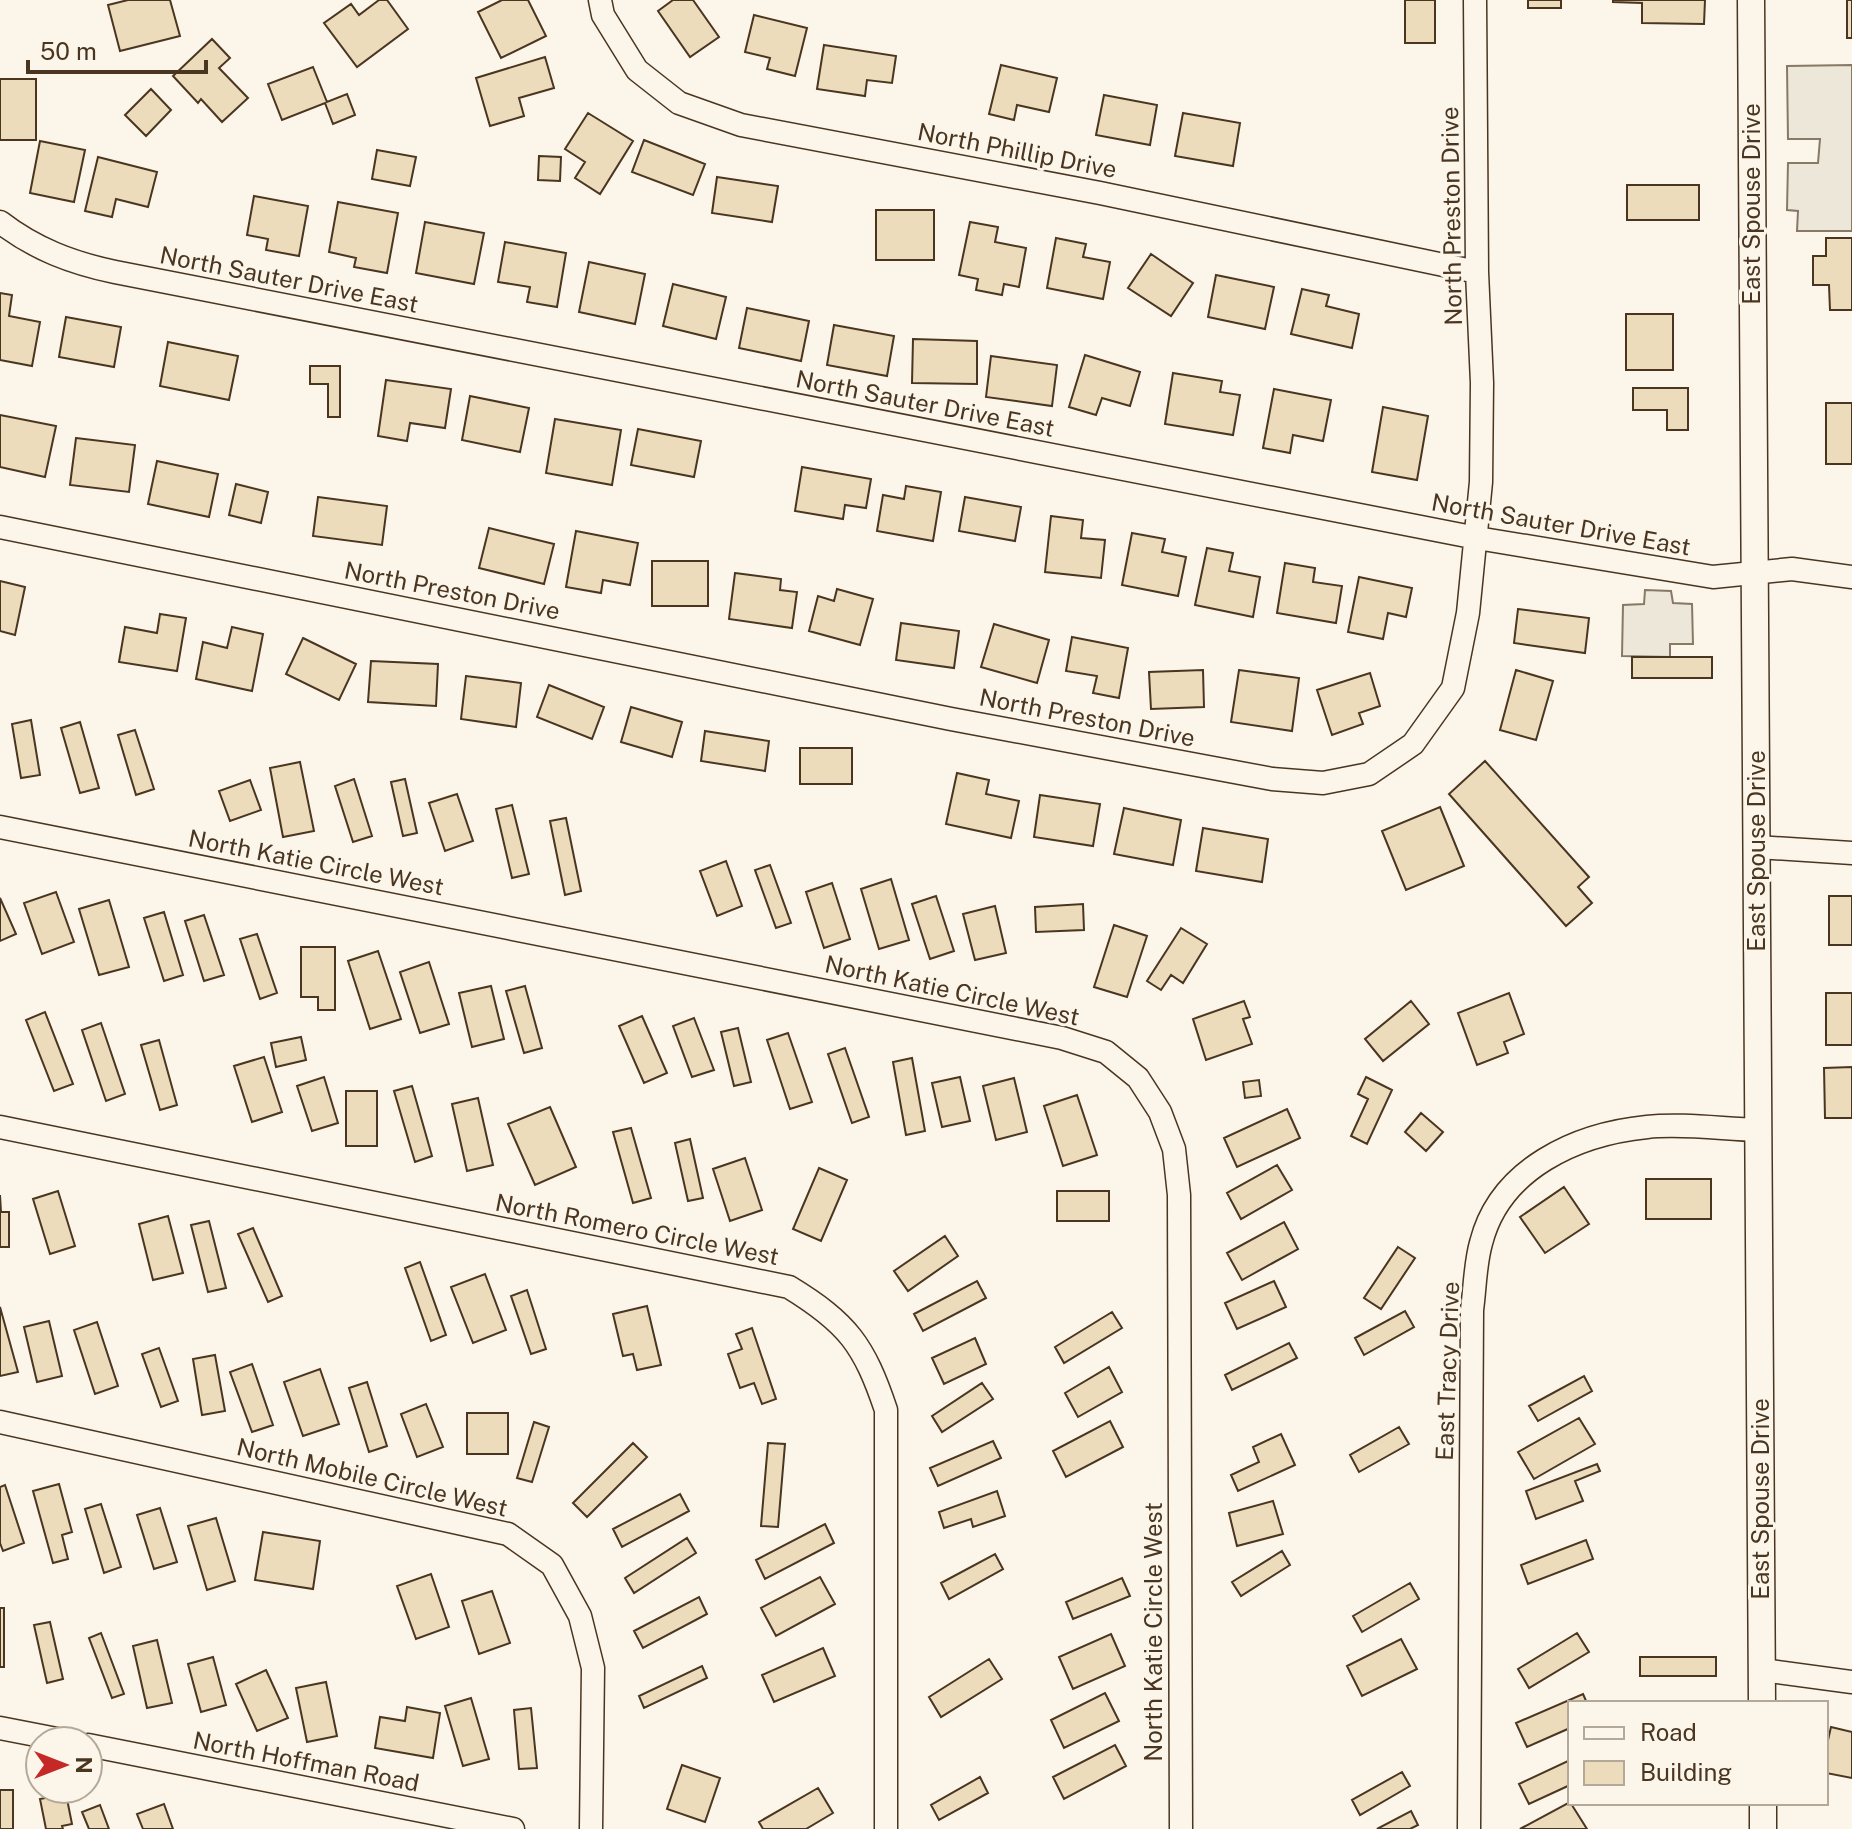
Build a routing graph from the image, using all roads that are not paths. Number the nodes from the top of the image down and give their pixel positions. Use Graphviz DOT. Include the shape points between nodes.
graph roads {
  1 [pos="600,0"];
  2 [pos="1475,0"];
  3 [pos="1751,0"];
  4 [pos="0,222"];
  5 [pos="1477,272"];
  6 [pos="0,527"];
  7 [pos="1477,538"];
  8 [pos="1754,573"];
  9 [pos="1852,577"];
  10 [pos="0,827"];
  11 [pos="1757,847"];
  12 [pos="1852,853"];
  13 [pos="0,1127"];
  14 [pos="1758,1130"];
  15 [pos="0,1422"];
  16 [pos="1762,1670"];
  17 [pos="1852,1682"];
  18 [pos="1762,1701"];
  19 [pos="0,1728"];
  20 [pos="24,1733"];
  21 [pos="104,1748"];
  22 [pos="1763,1805"];
  23 [pos="513,1829"];
  24 [pos="591,1829"];
  25 [pos="886,1829"];
  26 [pos="1181,1829"];
  27 [pos="1469,1829"];
  28 [pos="1763,1829"];
  1 -- 5 [label="street, North Phillip Drive" via="603,15 637,70 679,103 741,125"];
  2 -- 5 [label="street, North Preston Drive"];
  3 -- 8 [label="street, East Spouse Drive"];
  4 -- 7 [label="street, North Sauter Drive East" via="23,240 62,258 115,272"];
  5 -- 7 [label="street, North Preston Drive" via="1482,383"];
  6 -- 7 [label="street, North Preston Drive" via="951,719 1272,779 1323,783 1369,774 1413,744 1453,688"];
  7 -- 8 [label="street, North Sauter Drive East" via="1713,577"];
  8 -- 9 [label="street, North Sauter Drive East" via="1792,569"];
  8 -- 11 [label="street, East Spouse Drive"];
  10 -- 26 [label="street, North Katie Circle West" via="1062,1038 1106,1052 1138,1078 1160,1112 1174,1149 1179,1195"];
  11 -- 12 [label="street"];
  11 -- 14 [label="street, East Spouse Drive"];
  13 -- 25 [label="street, North Romero Circle West" via="789,1287 825,1309 847,1330 872,1370 886,1410"];
  14 -- 16 [label="street, East Spouse Drive"];
  14 -- 27 [label="street, East Tracy Drive" via="1648,1126 1588,1138 1543,1158 1502,1196 1481,1241 1472,1310"];
  15 -- 24 [label="street, North Mobile Circle West" via="508,1534 552,1565 580,1616 593,1668"];
  16 -- 17 [label="street"];
  16 -- 18 [label="street, East Spouse Drive"];
  19 -- 20 [label="street"];
  21 -- 23 [label="street, North Hoffman Road"];
  22 -- 28 [label="street"];
}
